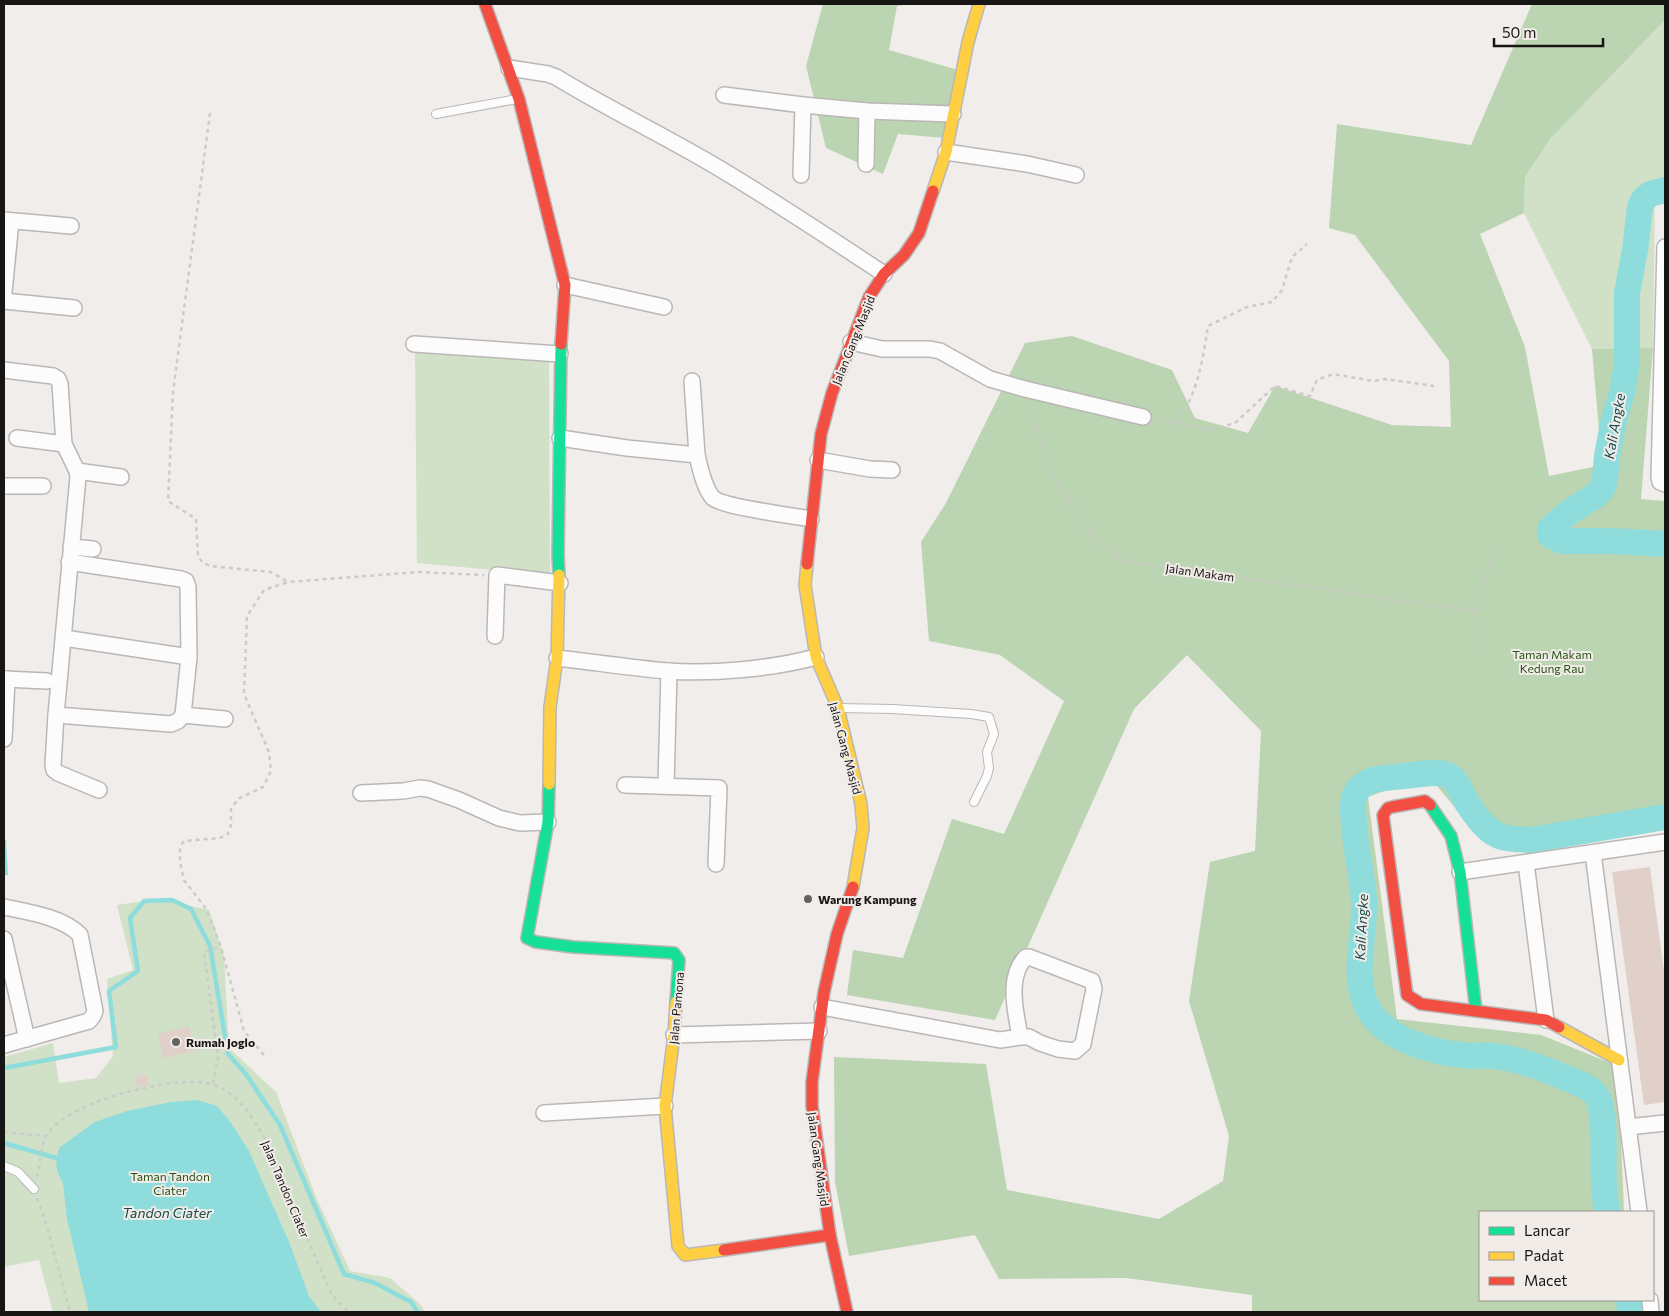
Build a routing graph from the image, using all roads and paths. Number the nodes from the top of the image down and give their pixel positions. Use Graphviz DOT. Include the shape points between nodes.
graph roads {
  1 [pos="485,4"];
  2 [pos="979,4"];
  3 [pos="509,68"];
  4 [pos="724,95"];
  5 [pos="519,99"];
  6 [pos="803,105"];
  7 [pos="867,111"];
  8 [pos="210,113"];
  9 [pos="436,114"];
  10 [pos="954,114"];
  11 [pos="946,152"];
  12 [pos="866,164"];
  13 [pos="801,175"];
  14 [pos="1076,175"];
  15 [pos="8,221"];
  16 [pos="71,226"];
  17 [pos="1307,244"];
  18 [pos="1665,247"];
  19 [pos="884,274"];
  20 [pos="566,285"];
  21 [pos="1665,291"];
  22 [pos="4,292"];
  23 [pos="4,301"];
  24 [pos="664,307"];
  25 [pos="74,308"];
  26 [pos="851,342"];
  27 [pos="414,344"];
  28 [pos="560,354"];
  29 [pos="4,370"];
  30 [pos="692,381"];
  31 [pos="1434,386"];
  32 [pos="1025,389"];
  33 [pos="1143,417"];
  34 [pos="1176,423"];
  35 [pos="17,438"];
  36 [pos="560,438"];
  37 [pos="64,444"];
  38 [pos="697,455"];
  39 [pos="818,460"];
  40 [pos="892,470"];
  41 [pos="77,471"];
  42 [pos="121,477"];
  43 [pos="1665,484"];
  44 [pos="4,486"];
  45 [pos="43,486"];
  46 [pos="811,519"];
  47 [pos="71,547"];
  48 [pos="93,549"];
  49 [pos="1493,549"];
  50 [pos="69,562"];
  51 [pos="497,575"];
  52 [pos="288,582"];
  53 [pos="560,583"];
  54 [pos="1477,612"];
  55 [pos="495,636"];
  56 [pos="64,638"];
  57 [pos="1485,650"];
  58 [pos="189,657"];
  59 [pos="816,657"];
  60 [pos="557,658"];
  61 [pos="669,671"];
  62 [pos="47,681"];
  63 [pos="5,686"];
  64 [pos="838,708"];
  65 [pos="56,715"];
  66 [pos="183,715"];
  67 [pos="225,719"];
  68 [pos="4,739"];
  69 [pos="625,785"];
  70 [pos="666,786"];
  71 [pos="98,790"];
  72 [pos="360,793"];
  73 [pos="974,802"];
  74 [pos="548,822"];
  75 [pos="1665,842"];
  76 [pos="1593,853"];
  77 [pos="1526,863"];
  78 [pos="716,864"];
  79 [pos="1460,872"];
  80 [pos="4,907"];
  81 [pos="4,939"];
  82 [pos="221,947"];
  83 [pos="822,1007"];
  84 [pos="1476,1011"];
  85 [pos="1546,1020"];
  86 [pos="819,1031"];
  87 [pos="674,1035"];
  88 [pos="1020,1037"];
  89 [pos="27,1039"];
  90 [pos="4,1045"];
  91 [pos="264,1055"];
  92 [pos="1619,1060"];
  93 [pos="213,1084"];
  94 [pos="666,1106"];
  95 [pos="544,1113"];
  96 [pos="1665,1123"];
  97 [pos="1628,1127"];
  98 [pos="4,1132"];
  99 [pos="46,1136"];
  100 [pos="4,1166"];
  101 [pos="34,1189"];
  102 [pos="1638,1211"];
  103 [pos="830,1235"];
  104 [pos="70,1312"];
  105 [pos="349,1312"];
  106 [pos="847,1312"];
  1 -- 3 [label="street, Jalan Pamona"];
  2 -- 10 [label="street, Jalan Gang Masjid"];
  3 -- 5 [label="street, Jalan Pamona"];
  3 -- 19 [label="street" via="548,74 644,125 721,169"];
  4 -- 6 [label="street"];
  5 -- 9 [label="lane"];
  5 -- 20 [label="street, Jalan Pamona"];
  6 -- 7 [label="street"];
  6 -- 13 [label="street"];
  7 -- 10 [label="street"];
  7 -- 12 [label="street"];
  8 -- 52 [label="path" via="173,392 168,501 196,518 198,556 202,562 210,566 271,572"];
  10 -- 11 [label="street, Jalan Gang Masjid"];
  11 -- 14 [label="street"];
  11 -- 19 [label="street, Jalan Gang Masjid" via="919,233 904,256"];
  15 -- 16 [label="street"];
  15 -- 22 [label="street"];
  17 -- 34 [label="path" via="1292,256 1282,290 1272,302 1247,307 1208,326 1202,365 1186,411"];
  18 -- 21 [label="street"];
  19 -- 26 [label="street, Jalan Gang Masjid" via="869,297"];
  20 -- 24 [label="street"];
  20 -- 28 [label="street, Jalan Pamona"];
  21 -- 43 [label="street" via="1659,477"];
  23 -- 25 [label="street"];
  26 -- 32 [label="street" via="882,349 940,351 990,379"];
  26 -- 39 [label="street, Jalan Gang Masjid" via="832,393"];
  27 -- 28 [label="street"];
  28 -- 36 [label="street, Jalan Pamona"];
  29 -- 37 [label="street" via="58,379"];
  30 -- 38 [label="street"];
  31 -- 34 [label="path" via="1333,374 1317,380 1310,396 1275,386 1234,423 1212,430"];
  32 -- 33 [label="street"];
  32 -- 54 [label="path, Jalan Makam" via="1050,471 1098,544 1126,561"];
  33 -- 34 [label="path"];
  35 -- 37 [label="street"];
  36 -- 38 [label="street"];
  36 -- 53 [label="street, Jalan Pamona"];
  37 -- 41 [label="street"];
  38 -- 46 [label="street" via="702,476 714,498 752,509"];
  39 -- 40 [label="street"];
  39 -- 46 [label="street, Jalan Gang Masjid"];
  41 -- 42 [label="street"];
  41 -- 47 [label="street"];
  44 -- 45 [label="street"];
  46 -- 59 [label="street, Jalan Gang Masjid" via="805,585"];
  47 -- 48 [label="street"];
  47 -- 50 [label="street"];
  49 -- 54 [label="path"];
  50 -- 56 [label="street"];
  50 -- 58 [label="street" via="186,581"];
  51 -- 52 [label="path" via="419,572"];
  51 -- 53 [label="street"];
  51 -- 55 [label="street"];
  52 -- 82 [label="path" via="264,590 247,616 244,694 269,752 271,771 263,787 238,799 231,809 228,834 220,838 184,841 180,847 184,880 207,910"];
  53 -- 60 [label="street, Jalan Pamona"];
  54 -- 57 [label="path"];
  56 -- 58 [label="street"];
  56 -- 65 [label="street"];
  58 -- 66 [label="street"];
  59 -- 61 [label="street" via="791,664 751,668"];
  59 -- 64 [label="street, Jalan Gang Masjid"];
  60 -- 61 [label="street"];
  60 -- 74 [label="street, Jalan Pamona" via="550,707"];
  61 -- 70 [label="street"];
  62 -- 63 [label="street"];
  63 -- 68 [label="street"];
  64 -- 73 [label="lane" via="989,717 994,734 987,752 989,768"];
  64 -- 83 [label="street, Jalan Gang Masjid" via="861,804 863,828 854,883 838,934"];
  65 -- 66 [label="street" via="171,724"];
  65 -- 71 [label="street" via="54,770"];
  66 -- 67 [label="street"];
  69 -- 70 [label="street"];
  70 -- 78 [label="street" via="719,788"];
  72 -- 74 [label="street" via="428,789 499,818 520,823"];
  74 -- 87 [label="street, Jalan Pamona" via="528,938 536,943 555,946 674,953 679,960"];
  75 -- 76 [label="street"];
  76 -- 77 [label="street"];
  76 -- 92 [label="street"];
  77 -- 79 [label="street"];
  77 -- 85 [label="street"];
  79 -- 84 [label="street"];
  79 -- 84 [label="street" via="1451,836 1428,802 1392,806 1385,811 1383,816 1407,994 1421,1004"];
  80 -- 89 [label="street" via="41,915 74,928 80,935 95,1011 89,1021"];
  81 -- 89 [label="street"];
  82 -- 91 [label="path" via="244,1031"];
  82 -- 93 [label="path" via="204,951 218,1058"];
  83 -- 86 [label="street, Jalan Gang Masjid"];
  83 -- 88 [label="street" via="1000,1040"];
  84 -- 85 [label="street"];
  85 -- 92 [label="street"];
  86 -- 87 [label="street"];
  86 -- 103 [label="street, Jalan Gang Masjid" via="812,1106"];
  87 -- 94 [label="street, Jalan Pamona"];
  88 -- 88 [label="street" via="1014,993 1019,967 1026,957 1092,981 1094,989 1083,1044 1079,1049 1071,1052 1029,1037"];
  89 -- 90 [label="street"];
  92 -- 97 [label="street"];
  93 -- 99 [label="path, Jalan Tandon Ciater" via="197,1081 102,1099 73,1112"];
  93 -- 105 [label="path, Jalan Tandon Ciater" via="226,1090 240,1103 267,1142 332,1296"];
  94 -- 95 [label="street"];
  94 -- 103 [label="street, Jalan Pamona" via="678,1246 683,1254"];
  96 -- 97 [label="street"];
  97 -- 102 [label="street"];
  98 -- 99 [label="path"];
  99 -- 101 [label="path"];
  100 -- 101 [label="lane" via="18,1172"];
  101 -- 104 [label="path" via="46,1219"];
  103 -- 106 [label="street, Jalan Gang Masjid"];
}
